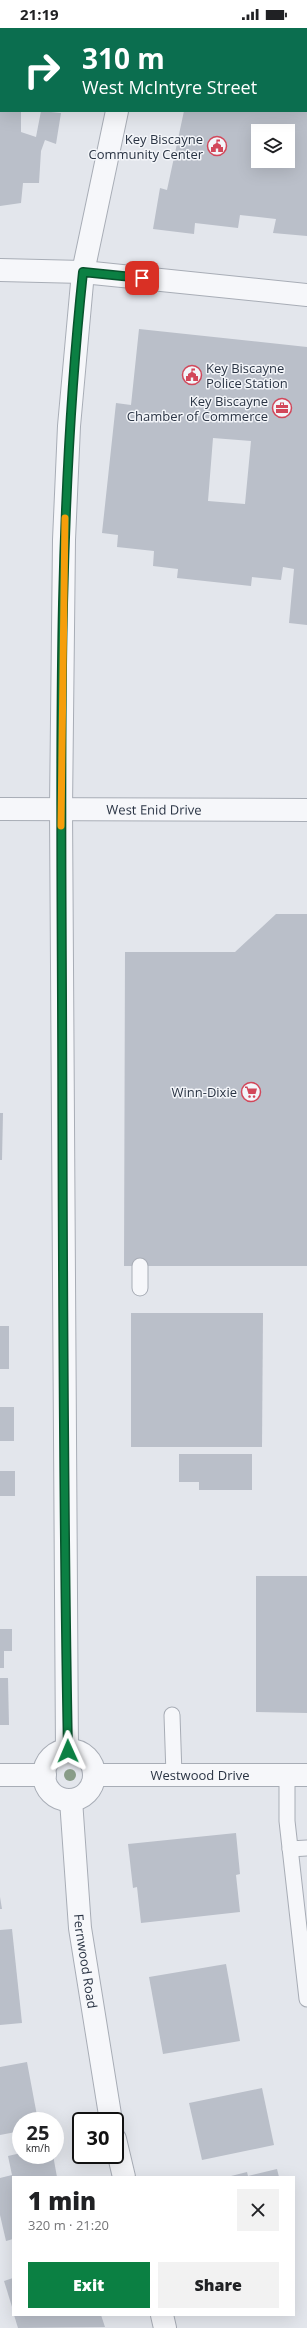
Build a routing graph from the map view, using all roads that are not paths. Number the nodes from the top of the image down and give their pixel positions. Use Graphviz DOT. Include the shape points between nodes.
graph roads {
  1 [pos="117,112"];
  2 [pos="0,270"];
  3 [pos="83,272"];
  4 [pos="307,295"];
  5 [pos="0,809"];
  6 [pos="61,809"];
  7 [pos="307,810"];
  8 [pos="140,1266"];
  9 [pos="140,1288"];
  10 [pos="172,1715"];
  11 [pos="68,1751"];
  12 [pos="45,1775"];
  13 [pos="94,1775"];
  14 [pos="174,1775"];
  15 [pos="297,1775"];
  16 [pos="0,1776"];
  17 [pos="71,1800"];
  18 [pos="307,1848"];
  19 [pos="290,1849"];
  20 [pos="307,1999"];
  21 [pos="110,2112"];
  22 [pos="121,2164"];
  23 [pos="124,2176"];
  24 [pos="162,2316"];
  25 [pos="165,2328"];
  1 -- 3 [label="street"];
  2 -- 3 [label="street"];
  3 -- 4 [label="street"];
  3 -- 6 [label="street" via="69,426 64,540"];
  5 -- 6 [label="street, West Enid Drive"];
  6 -- 7 [label="street, West Enid Drive"];
  6 -- 11 [label="street"];
  8 -- 9 [label="lane"];
  10 -- 14 [label="lane"];
  11 -- 12 [label="street" via="59,1752 49,1759 44,1770"];
  11 -- 13 [label="street" via="81,1753 89,1760"];
  12 -- 16 [label="street"];
  12 -- 17 [label="street" via="50,1792 60,1798"];
  13 -- 14 [label="street, Westwood Drive"];
  13 -- 17 [label="street" via="90,1790 81,1797"];
  14 -- 15 [label="street, Westwood Drive"];
  15 -- 19 [label="lane"];
  17 -- 21 [label="street, Fernwood Road" via="80,1928"];
  18 -- 19 [label="lane"];
  19 -- 20 [label="lane"];
  22 -- 23 [label="street"];
  24 -- 25 [label="street"];
}
